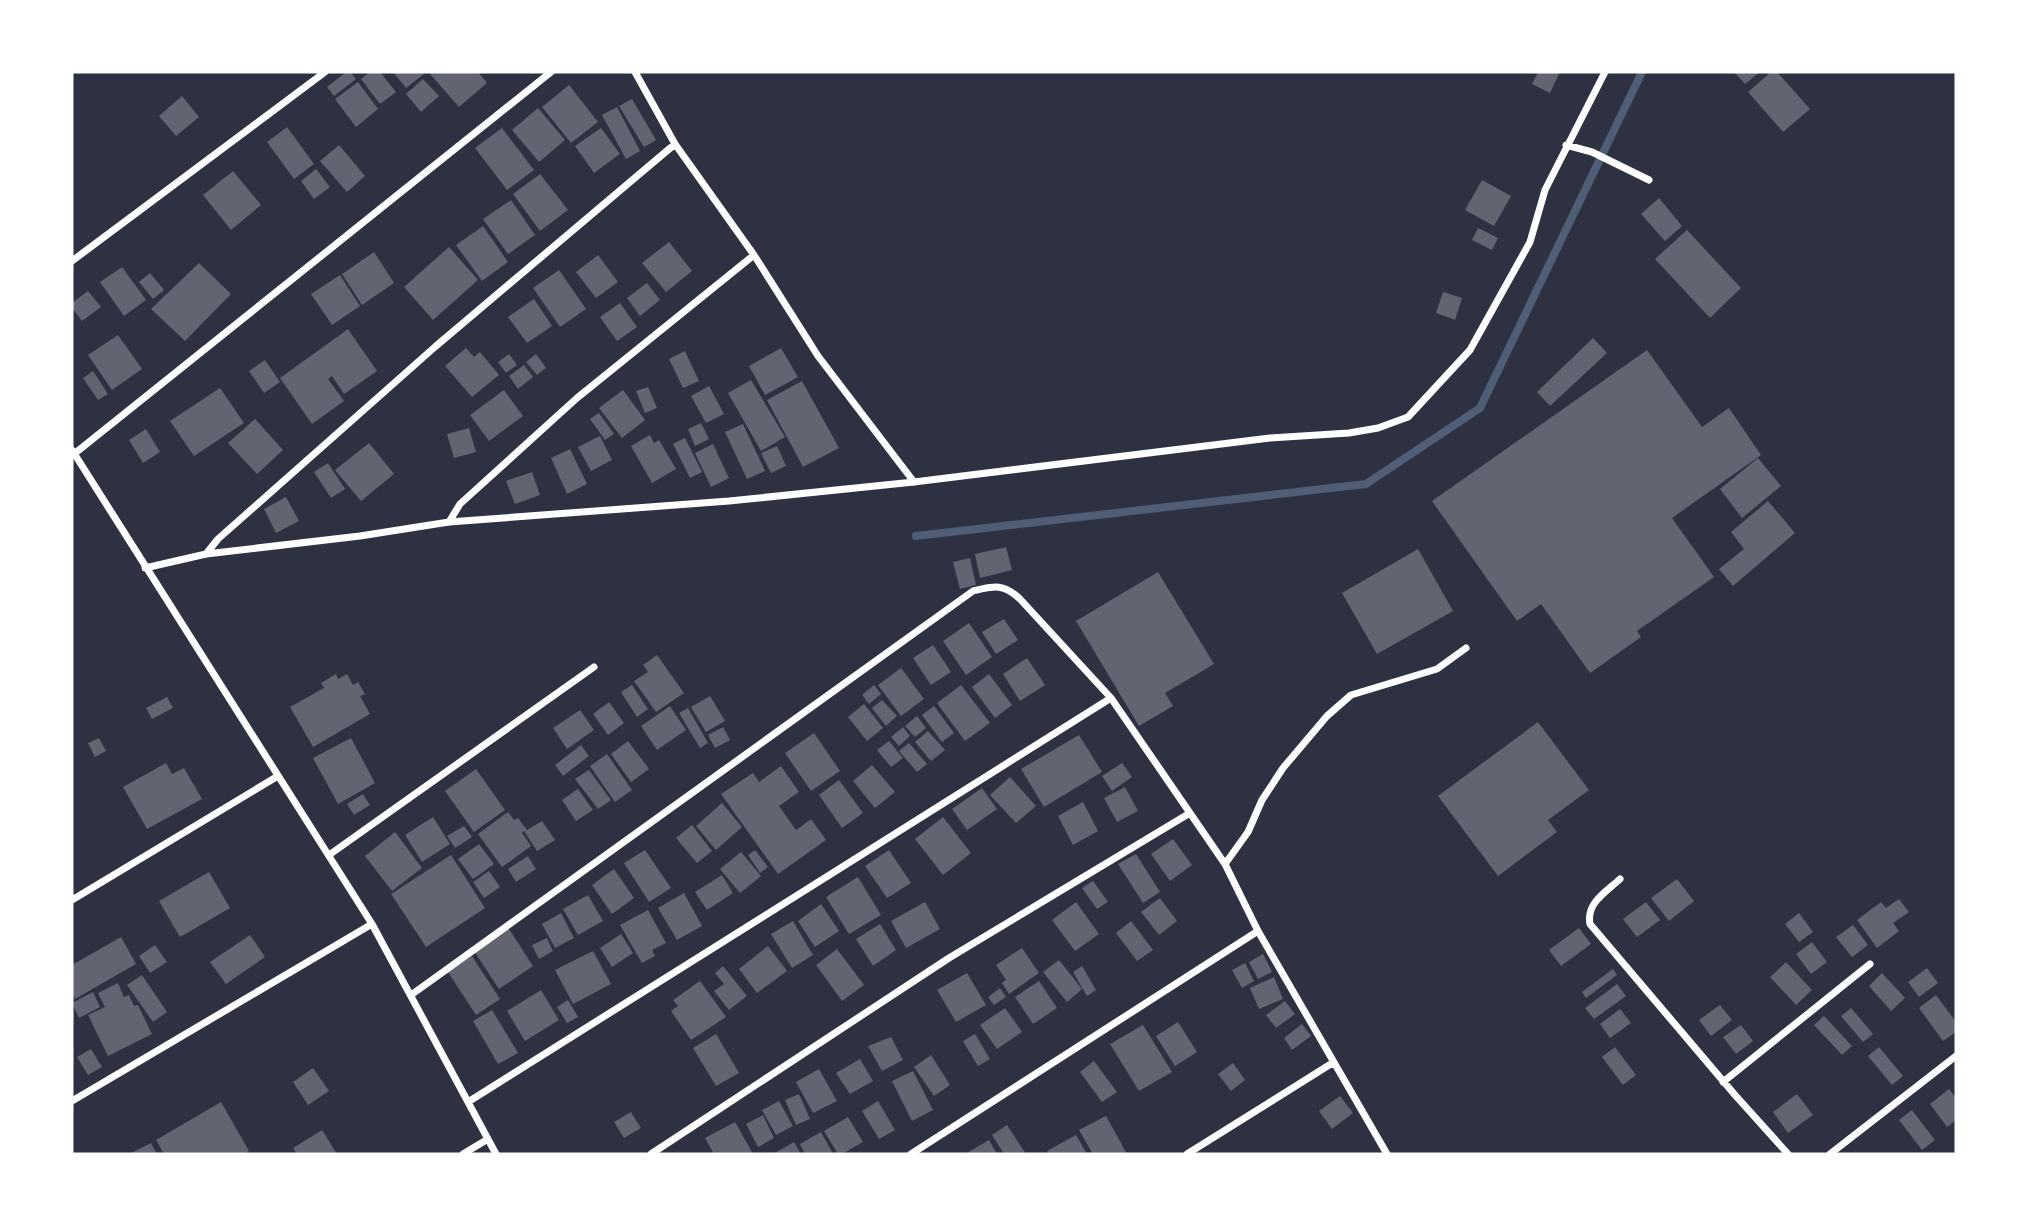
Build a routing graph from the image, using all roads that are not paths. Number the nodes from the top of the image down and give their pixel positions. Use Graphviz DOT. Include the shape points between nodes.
graph roads {
  1 [pos="325,72"];
  2 [pos="551,72"];
  3 [pos="635,72"];
  4 [pos="1605,72"];
  5 [pos="676,144"];
  6 [pos="1566,145"];
  7 [pos="1649,180"];
  8 [pos="754,255"];
  9 [pos="72,261"];
  10 [pos="73,452"];
  11 [pos="914,482"];
  12 [pos="449,522"];
  13 [pos="206,554"];
  14 [pos="145,568"];
  15 [pos="1466,648"];
  16 [pos="594,667"];
  17 [pos="1111,698"];
  18 [pos="278,776"];
  19 [pos="1190,813"];
  20 [pos="329,855"];
  21 [pos="1225,864"];
  22 [pos="1620,879"];
  23 [pos="72,900"];
  24 [pos="372,924"];
  25 [pos="1258,930"];
  26 [pos="1870,964"];
  27 [pos="411,995"];
  28 [pos="1956,1056"];
  29 [pos="1334,1062"];
  30 [pos="1723,1082"];
  31 [pos="72,1101"];
  32 [pos="468,1102"];
  33 [pos="488,1139"];
  34 [pos="463,1154"];
  35 [pos="496,1154"];
  36 [pos="651,1154"];
  37 [pos="911,1154"];
  38 [pos="1187,1154"];
  39 [pos="1387,1154"];
  40 [pos="1788,1154"];
  41 [pos="1830,1154"];
  1 -- 9 [label="street"];
  2 -- 10 [label="street"];
  3 -- 5 [label="street"];
  4 -- 6 [label="street"];
  5 -- 8 [label="street"];
  5 -- 13 [label="street" via="436,345"];
  6 -- 7 [label="street" via="1592,152"];
  6 -- 11 [label="street" via="1545,190 1530,242 1471,350 1408,417 1349,433 1270,438"];
  8 -- 11 [label="street" via="818,356"];
  8 -- 12 [label="street" via="577,398 460,504"];
  10 -- 14 [label="street"];
  11 -- 12 [label="street"];
  12 -- 13 [label="street"];
  13 -- 14 [label="street"];
  14 -- 18 [label="street"];
  15 -- 21 [label="street" via="1437,669 1351,695 1327,716 1283,768"];
  16 -- 20 [label="street"];
  17 -- 19 [label="street"];
  17 -- 27 [label="street" via="1010,590 995,586 973,591"];
  17 -- 32 [label="street"];
  18 -- 20 [label="street"];
  18 -- 23 [label="street"];
  19 -- 21 [label="street"];
  19 -- 36 [label="street" via="949,958"];
  20 -- 24 [label="street"];
  21 -- 25 [label="street"];
  22 -- 30 [label="street" via="1591,905 1590,924"];
  24 -- 27 [label="street"];
  24 -- 31 [label="street"];
  25 -- 29 [label="street"];
  25 -- 37 [label="street"];
  26 -- 30 [label="street"];
  27 -- 32 [label="street"];
  28 -- 41 [label="street"];
  29 -- 38 [label="street"];
  29 -- 39 [label="street"];
  30 -- 40 [label="street"];
  32 -- 33 [label="street"];
  33 -- 34 [label="street"];
  33 -- 35 [label="street"];
}
